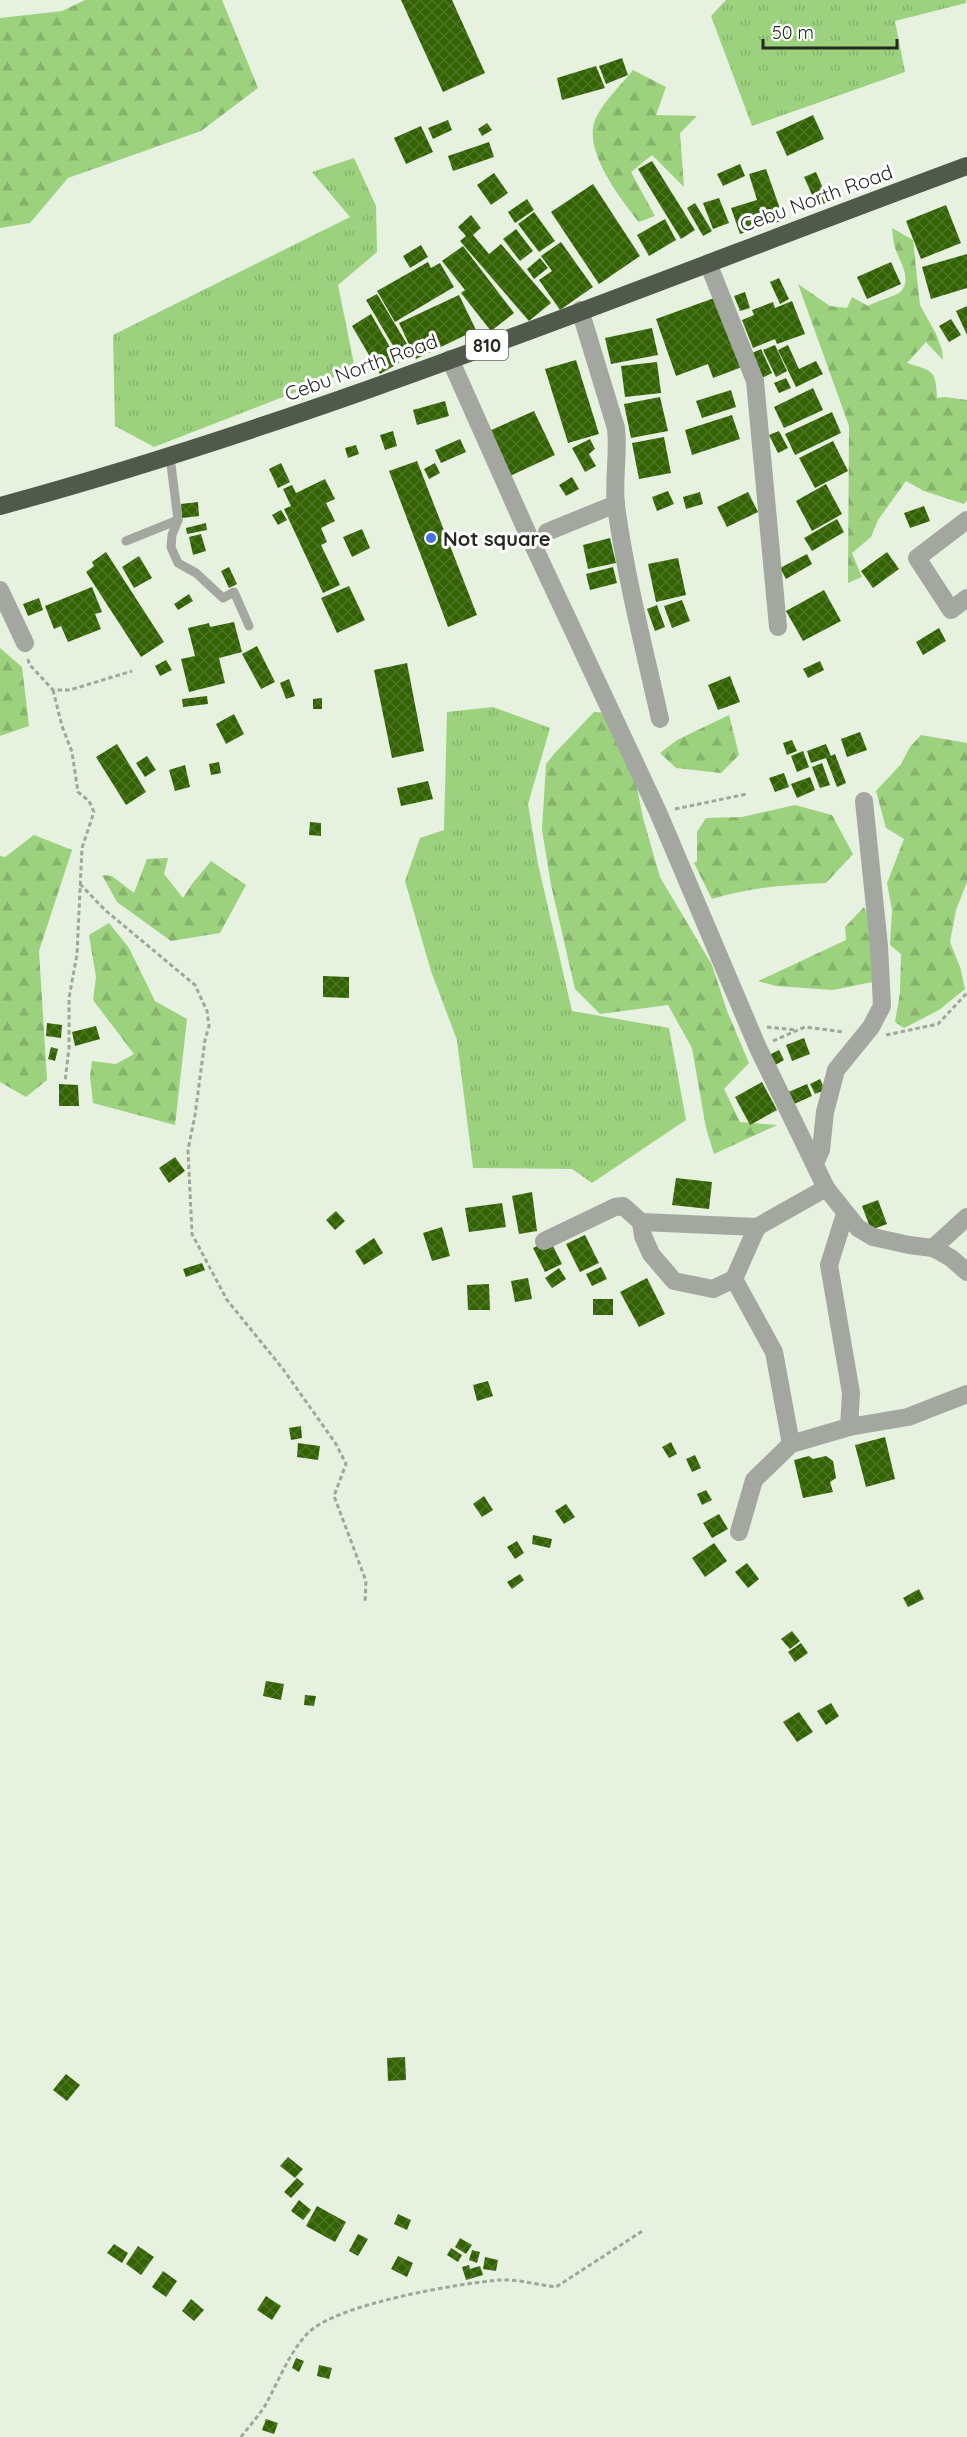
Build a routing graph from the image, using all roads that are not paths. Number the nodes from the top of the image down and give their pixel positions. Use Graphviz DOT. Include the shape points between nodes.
graph roads {
  1 [pos="967,166"];
  2 [pos="708,263"];
  3 [pos="580,310"];
  4 [pos="450,359"];
  5 [pos="170,457"];
  6 [pos="616,504"];
  7 [pos="0,506"];
  8 [pos="178,520"];
  9 [pos="967,520"];
  10 [pos="547,532"];
  11 [pos="126,541"];
  12 [pos="0,590"];
  13 [pos="967,598"];
  14 [pos="249,626"];
  15 [pos="778,627"];
  16 [pos="25,643"];
  17 [pos="660,719"];
  18 [pos="864,801"];
  19 [pos="815,1163"];
  20 [pos="826,1188"];
  21 [pos="845,1214"];
  22 [pos="967,1217"];
  23 [pos="641,1222"];
  24 [pos="757,1227"];
  25 [pos="544,1241"];
  26 [pos="933,1248"];
  27 [pos="967,1272"];
  28 [pos="734,1280"];
  29 [pos="967,1394"];
  30 [pos="849,1426"];
  31 [pos="791,1444"];
  32 [pos="739,1532"];
  1 -- 2 [label="highway, Cebu North Road / 810"];
  2 -- 3 [label="highway, Cebu North Road / 810"];
  2 -- 15 [label="street" via="755,381"];
  3 -- 4 [label="highway, Cebu North Road / 810"];
  3 -- 6 [label="street" via="616,428"];
  4 -- 5 [label="highway, Cebu North Road / 810"];
  4 -- 19 [label="street" via="658,812 758,1048"];
  5 -- 7 [label="highway, Cebu North Road / 810"];
  5 -- 8 [label="lane"];
  6 -- 10 [label="street"];
  6 -- 17 [label="street" via="632,598"];
  8 -- 11 [label="lane"];
  8 -- 14 [label="lane" via="171,535 178,563 196,573 223,598 234,592"];
  9 -- 13 [label="street" via="917,558 951,610"];
  12 -- 16 [label="street"];
  18 -- 19 [label="street" via="882,1006 871,1027 836,1070"];
  19 -- 20 [label="street"];
  20 -- 21 [label="street"];
  20 -- 24 [label="street"];
  21 -- 26 [label="street" via="873,1237"];
  21 -- 30 [label="street" via="829,1265 851,1393"];
  22 -- 26 [label="street"];
  23 -- 24 [label="street"];
  23 -- 25 [label="street" via="623,1206 615,1207"];
  23 -- 28 [label="street" via="651,1254 674,1281 713,1289"];
  24 -- 28 [label="street"];
  26 -- 27 [label="street"];
  28 -- 31 [label="street" via="774,1352"];
  29 -- 30 [label="street" via="908,1417"];
  30 -- 31 [label="street"];
  31 -- 32 [label="street" via="754,1479"];
}
